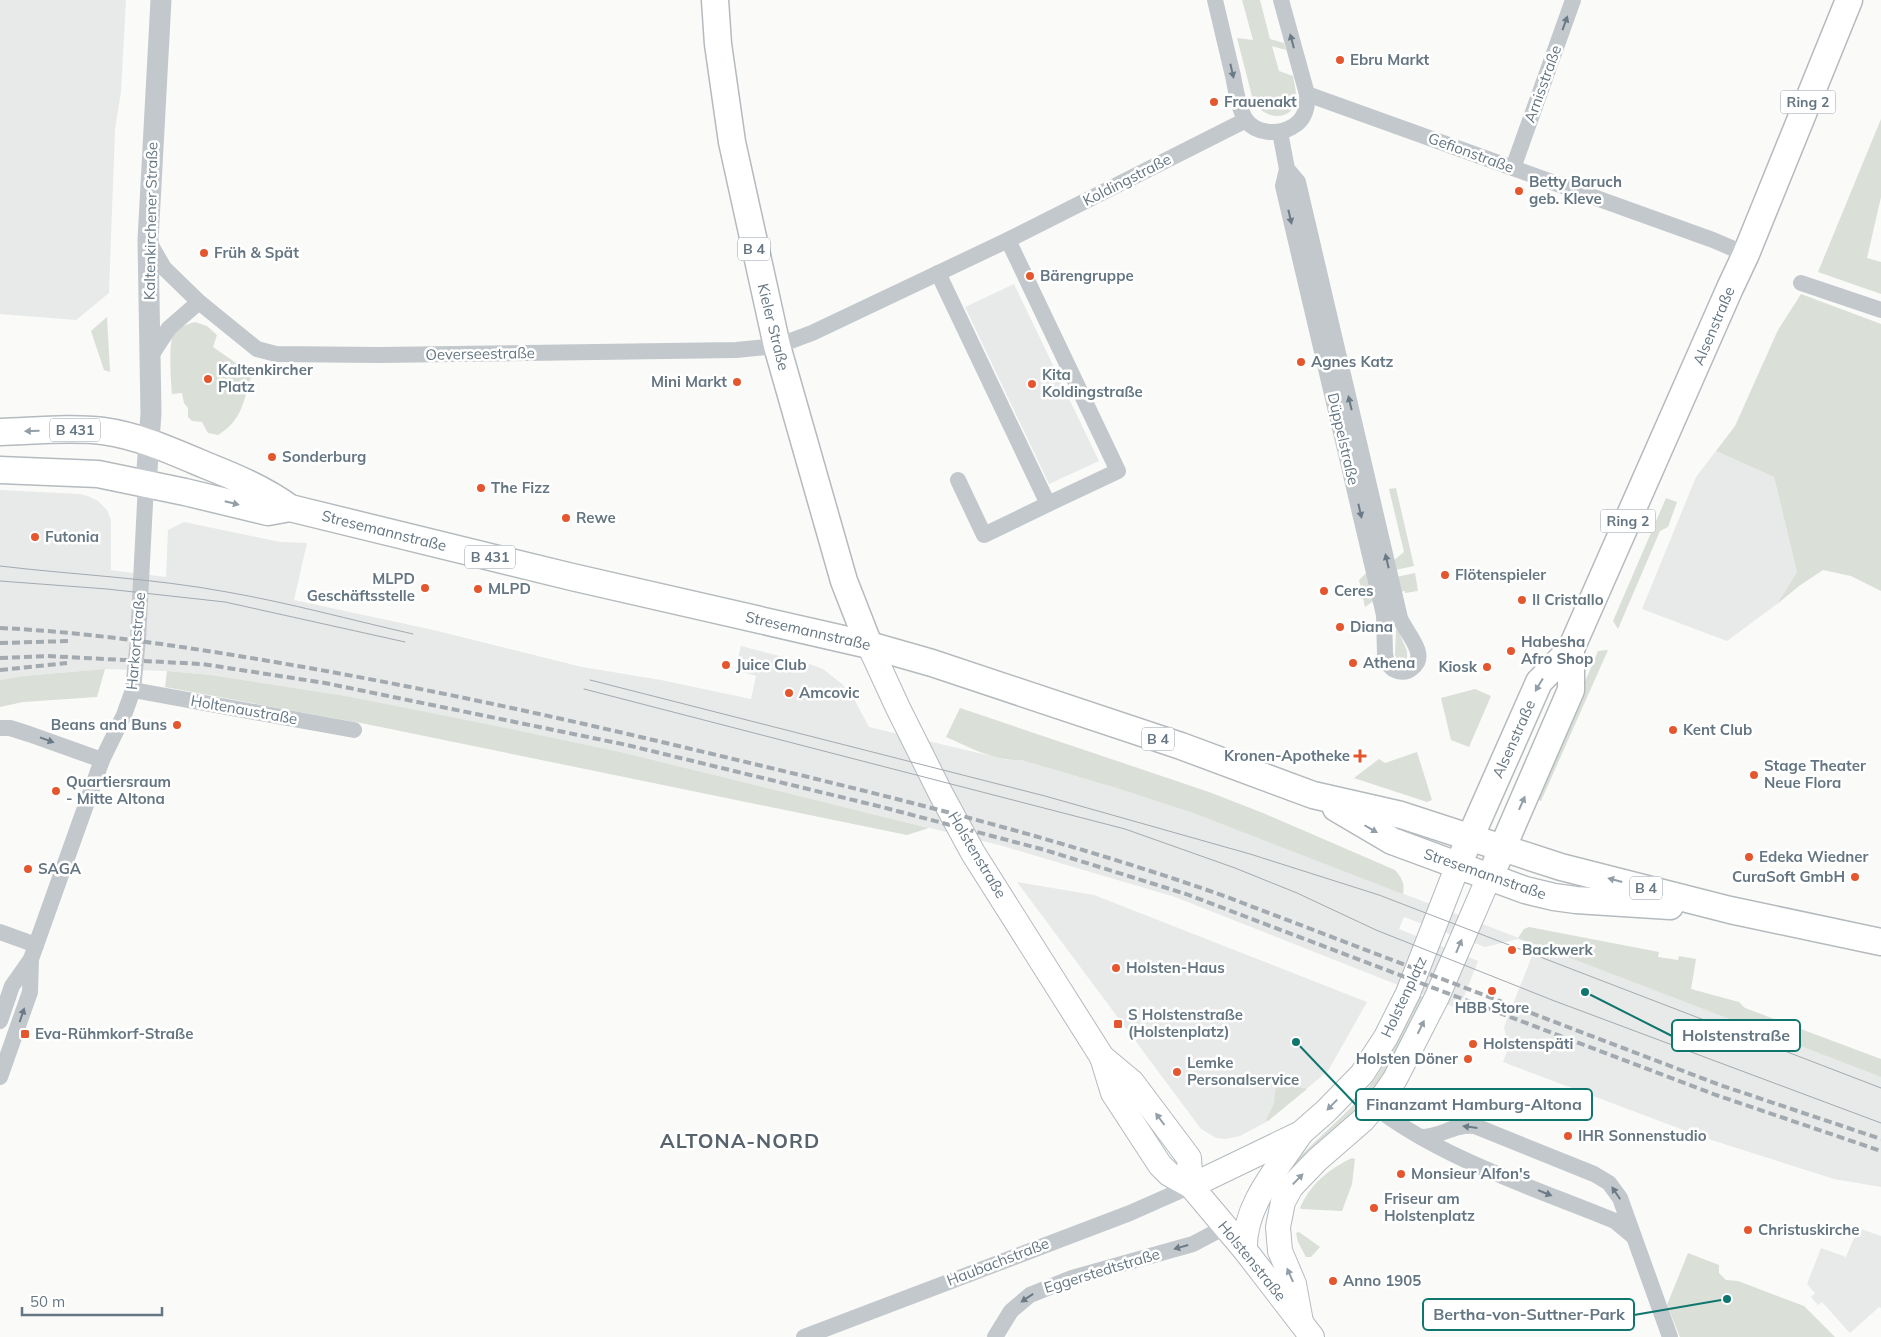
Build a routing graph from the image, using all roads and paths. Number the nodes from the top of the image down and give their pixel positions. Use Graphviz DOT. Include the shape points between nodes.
graph roads {
  1 [pos="161,0"];
  2 [pos="715,0"];
  3 [pos="1215,0"];
  4 [pos="1281,0"];
  5 [pos="1573,0"];
  6 [pos="1850,0"];
  7 [pos="1307,94"];
  8 [pos="1246,120"];
  9 [pos="1280,132"];
  10 [pos="1513,168"];
  11 [pos="148,240"];
  12 [pos="1008,240"];
  13 [pos="1746,254"];
  14 [pos="938,272"];
  15 [pos="1801,284"];
  16 [pos="199,302"];
  17 [pos="1881,310"];
  18 [pos="777,346"];
  19 [pos="150,357"];
  20 [pos="0,432"];
  21 [pos="150,442"];
  22 [pos="0,470"];
  23 [pos="958,480"];
  24 [pos="146,484"];
  25 [pos="1048,504"];
  26 [pos="290,508"];
  27 [pos="1393,620"];
  28 [pos="868,645"];
  29 [pos="1572,649"];
  30 [pos="133,690"];
  31 [pos="0,728"];
  32 [pos="354,730"];
  33 [pos="102,760"];
  34 [pos="1313,795"];
  35 [pos="1470,837"];
  36 [pos="1502,847"];
  37 [pos="1458,865"];
  38 [pos="1490,877"];
  39 [pos="1730,910"];
  40 [pos="0,932"];
  41 [pos="1881,942"];
  42 [pos="33,952"];
  43 [pos="0,1021"];
  44 [pos="0,1078"];
  45 [pos="1375,1107"];
  46 [pos="1300,1133"];
  47 [pos="1421,1137"];
  48 [pos="1191,1186"];
  49 [pos="1225,1227"];
  50 [pos="1634,1238"];
  51 [pos="1245,1250"];
  52 [pos="1306,1330"];
  53 [pos="804,1337"];
  54 [pos="995,1337"];
  55 [pos="1670,1337"];
  1 -- 11 [label="street, Kaltenkirchener Straße"];
  2 -- 18 [label="main road, Kieler Straße / B 4" via="732,142"];
  3 -- 8 [label="street, one-way" via="1239,104"];
  7 -- 4 [label="street, one-way"];
  10 -- 5 [label="street, Arnisstraße, one-way"];
  6 -- 13 [label="main road, Alsenstraße / Ring 2"];
  7 -- 9 [label="street" via="1306,113 1292,127"];
  7 -- 10 [label="street, Gefionstraße"];
  8 -- 9 [label="street" via="1255,128 1269,133"];
  8 -- 12 [label="street, Koldingstraße"];
  9 -- 27 [label="street, Düppelstraße" via="1287,169 1298,182"];
  10 -- 13 [label="street, Gefionstraße"];
  11 -- 16 [label="street, Oeverseestraße" via="164,268"];
  11 -- 19 [label="street, Kaltenkirchener Straße"];
  12 -- 14 [label="street, Koldingstraße"];
  12 -- 25 [label="street" via="1118,471"];
  13 -- 29 [label="main road, Alsenstraße / Ring 2"];
  14 -- 18 [label="street, Koldingstraße" via="812,333"];
  14 -- 25 [label="street"];
  15 -- 17 [label="street"];
  16 -- 18 [label="street, Oeverseestraße" via="257,349 276,354 736,350"];
  16 -- 19 [label="street" via="169,328"];
  18 -- 28 [label="main road, Kieler Straße / B 4" via="844,581"];
  19 -- 21 [label="street, Kaltenkirchener Straße"];
  21 -- 20 [label="main road, Stresemannstraße / B 431, one-way" via="100,431"];
  21 -- 24 [label="street, Kaltenkirchener Straße"];
  21 -- 26 [label="main road, Stresemannstraße / B 431" via="272,494"];
  22 -- 24 [label="main road, Stresemannstraße / B 431" via="98,474"];
  23 -- 25 [label="street" via="984,535"];
  24 -- 26 [label="main road, Stresemannstraße / B 431, one-way" via="268,512"];
  24 -- 30 [label="street, Harkortstraße"];
  26 -- 28 [label="main road, Stresemannstraße / B 431"];
  28 -- 34 [label="main road, Stresemannstraße / B 4" via="932,662 1181,746"];
  28 -- 48 [label="main road, Holstenstraße" via="973,853 1102,1057 1132,1082 1189,1158"];
  29 -- 35 [label="main road, Alsenstraße / Ring 2, one-way" via="1539,682"];
  36 -- 29 [label="main road, Alsenstraße / Ring 2, one-way" via="1571,690"];
  30 -- 32 [label="street, Holtenaustraße"];
  30 -- 33 [label="street, Harkortstraße"];
  31 -- 33 [label="street, one-way" via="10,728"];
  33 -- 42 [label="street, Harkortstraße"];
  34 -- 35 [label="main road, Stresemannstraße / B 4" via="1401,815"];
  34 -- 37 [label="main road, Stresemannstraße / B 4, one-way" via="1392,841"];
  35 -- 36 [label="main road, Stresemannstraße / B 4"];
  35 -- 37 [label="main road, Holstenplatz / Ring 2"];
  36 -- 38 [label="main road, Holstenplatz / Ring 2"];
  39 -- 36 [label="main road, Stresemannstraße / B 4, one-way" via="1561,867"];
  37 -- 38 [label="main road, Stresemannstraße / B 4"];
  37 -- 46 [label="main road, Holstenplatz / Ring 2, one-way" via="1408,993 1386,1037 1362,1074"];
  38 -- 39 [label="main road, Stresemannstraße / B 4" via="1554,897"];
  45 -- 38 [label="main road, Holstenplatz / Ring 2, one-way" via="1406,1060"];
  39 -- 41 [label="main road, Stresemannstraße / B 4"];
  40 -- 42 [label="street"];
  42 -- 43 [label="street, Harkortstraße" via="12,986"];
  44 -- 42 [label="street, Harkortstraße, one-way" via="30,992"];
  45 -- 47 [label="street"];
  52 -- 45 [label="main road, Holstenplatz / Ring 2, one-way" via="1294,1284 1280,1251 1280,1210 1291,1187"];
  46 -- 48 [label="main road, Holstenplatz"];
  46 -- 51 [label="main road, Holstenplatz / Ring 2" via="1250,1214"];
  47 -- 50 [label="street, one-way" via="1453,1155 1614,1221"];
  50 -- 47 [label="street, one-way" via="1620,1198 1609,1183 1594,1174 1475,1126 1459,1126"];
  48 -- 49 [label="main road, Holstenstraße"];
  48 -- 53 [label="street, Haubachstraße" via="1130,1213"];
  49 -- 51 [label="main road, Holstenstraße"];
  49 -- 54 [label="street, Eggerstedtstraße, one-way" via="1193,1244 1072,1278 1030,1295 1011,1310"];
  50 -- 55 [label="street"];
  51 -- 52 [label="main road, Holstenstraße / Ring 2"];
}
